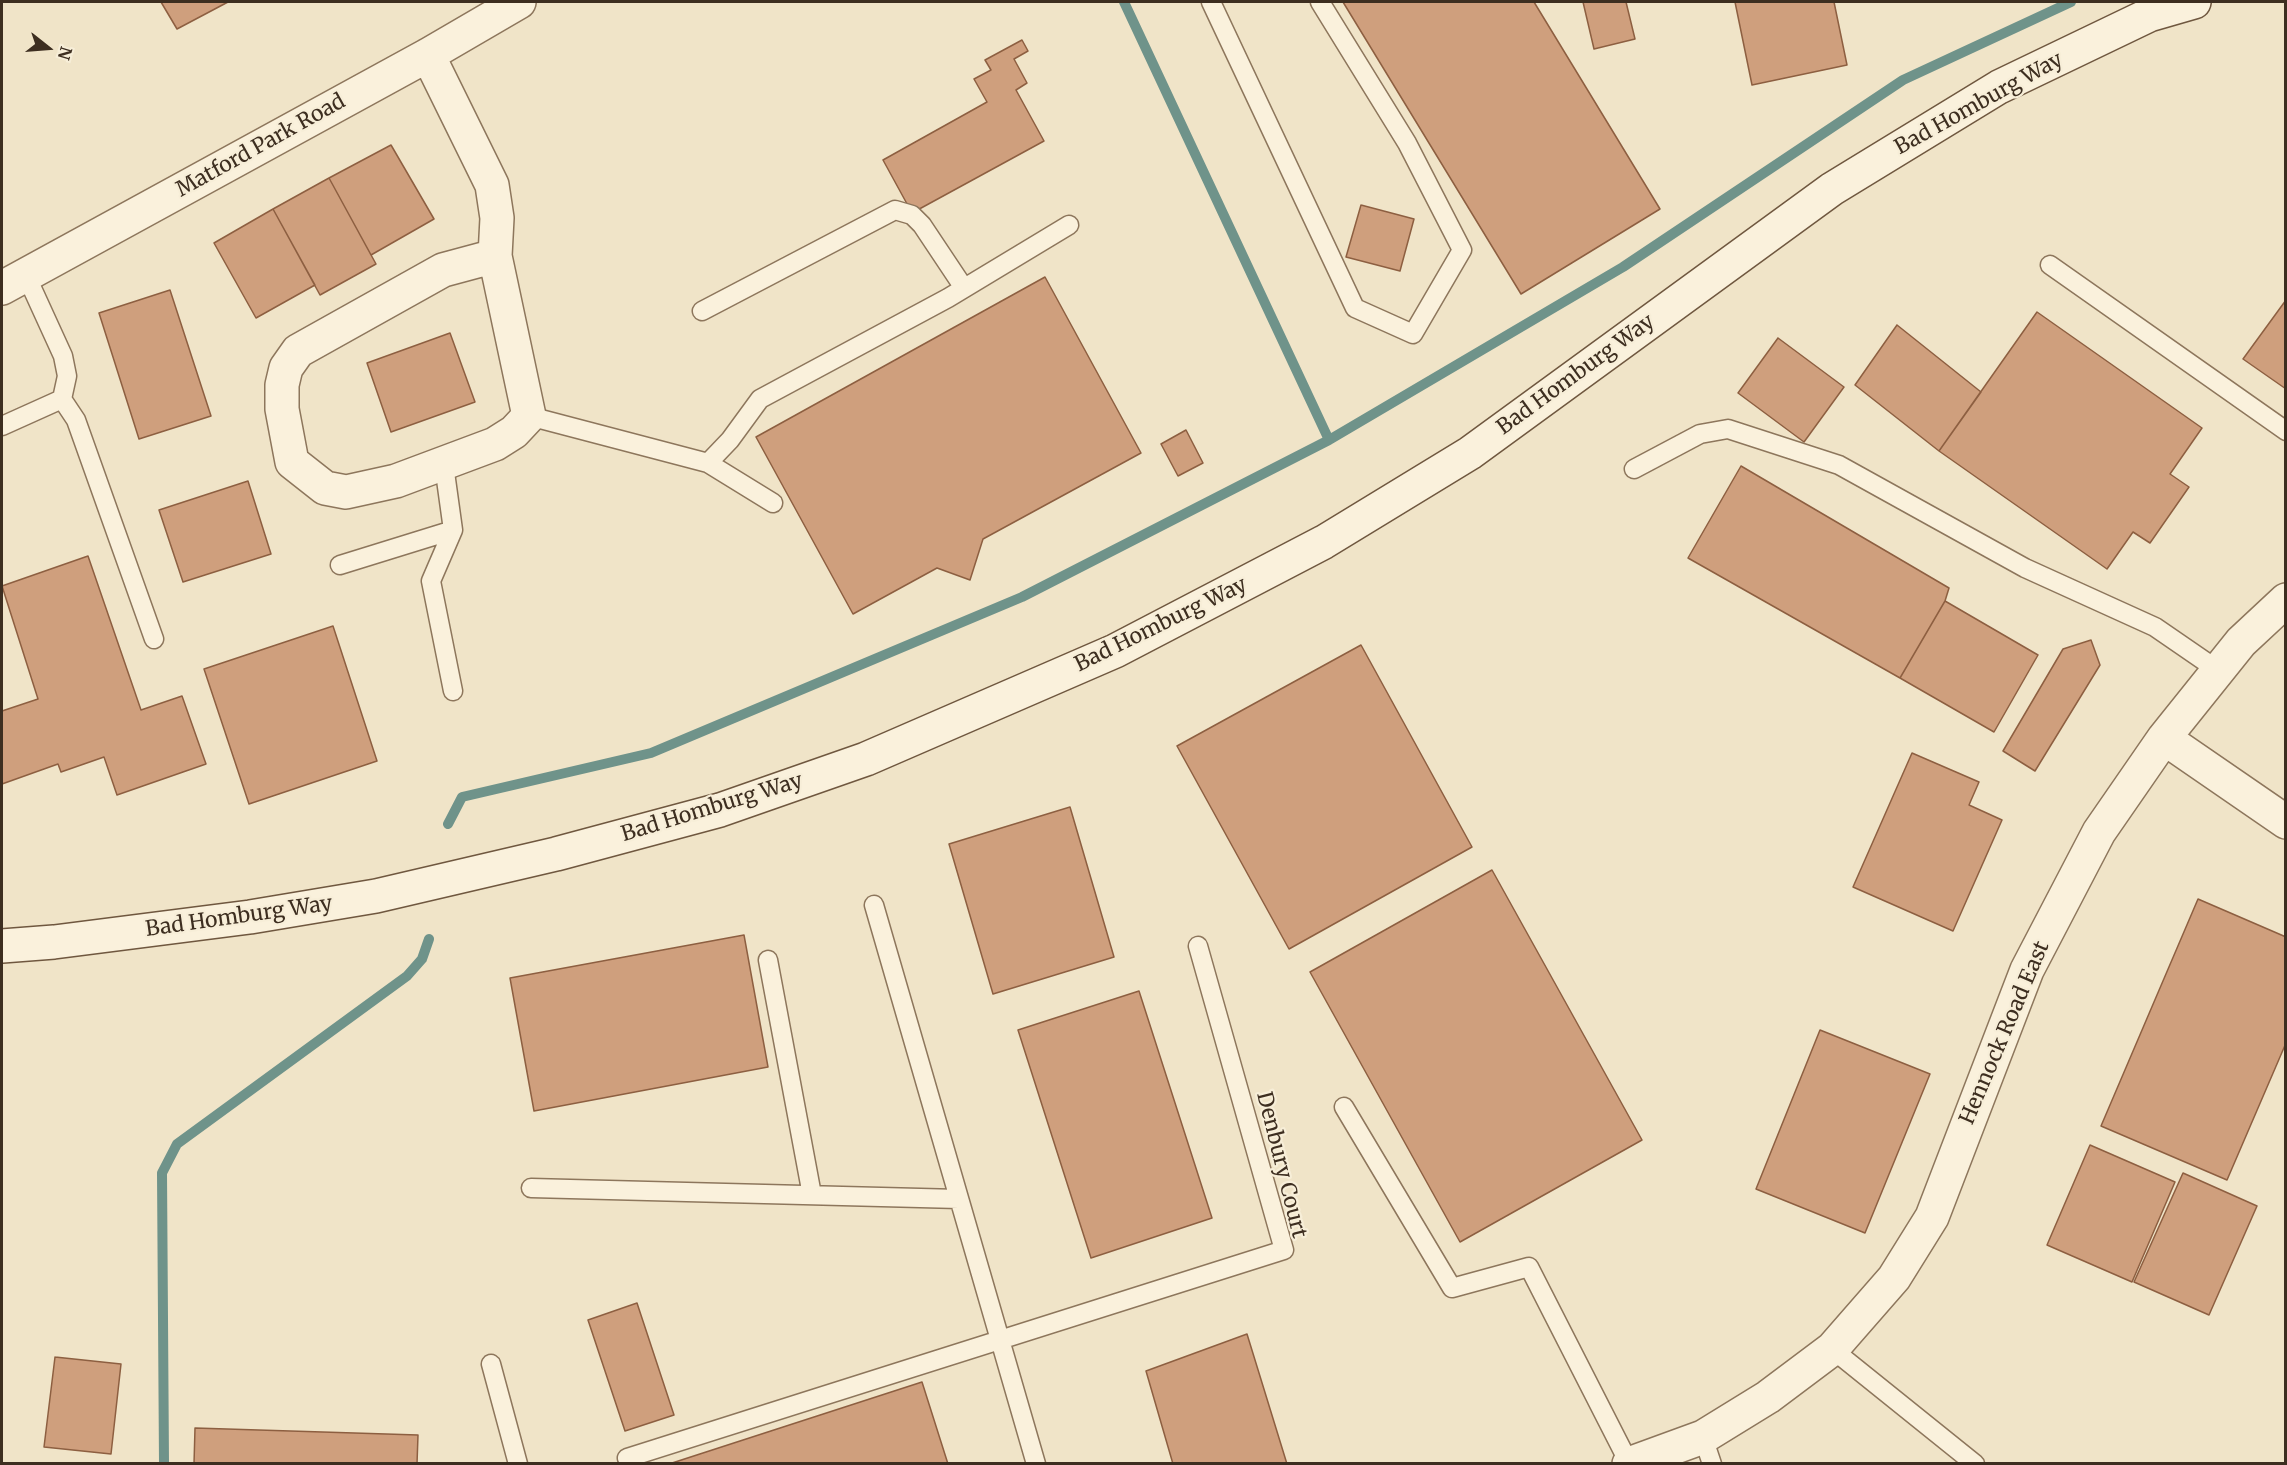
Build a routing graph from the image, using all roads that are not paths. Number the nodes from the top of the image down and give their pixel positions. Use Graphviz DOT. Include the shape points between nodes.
graph roads {
  1 [pos="519,2"];
  2 [pos="1211,2"];
  3 [pos="1320,2"];
  4 [pos="2194,2"];
  5 [pos="428,55"];
  6 [pos="1069,225"];
  7 [pos="495,256"];
  8 [pos="2050,265"];
  9 [pos="14,281"];
  10 [pos="964,288"];
  11 [pos="702,311"];
  12 [pos="62,399"];
  13 [pos="529,416"];
  14 [pos="2,426"];
  15 [pos="2286,431"];
  16 [pos="708,463"];
  17 [pos="444,465"];
  18 [pos="1634,470"];
  19 [pos="773,503"];
  20 [pos="453,530"];
  21 [pos="340,565"];
  22 [pos="2286,600"];
  23 [pos="154,639"];
  24 [pos="2219,671"];
  25 [pos="453,691"];
  26 [pos="2164,738"];
  27 [pos="2286,822"];
  28 [pos="874,905"];
  29 [pos="2,946"];
  30 [pos="1198,946"];
  31 [pos="768,960"];
  32 [pos="1344,1107"];
  33 [pos="531,1188"];
  34 [pos="812,1195"];
  35 [pos="959,1199"];
  36 [pos="1000,1342"];
  37 [pos="1832,1349"];
  38 [pos="491,1364"];
  39 [pos="1707,1450"];
  40 [pos="627,1458"];
  41 [pos="518,1464"];
  42 [pos="1036,1464"];
  43 [pos="1629,1464"];
  44 [pos="1975,1464"];
  1 -- 5 [label="street, Matford Park Road"];
  2 -- 3 [label="lane" via="1355,308 1413,334 1462,250 1407,143"];
  4 -- 29 [label="street, Bad Homburg Way" via="2149,15 1999,87 1832,189 1470,453 1324,542 1115,651 866,759 720,810 376,896 250,917"];
  5 -- 7 [label="street" via="492,185 497,218"];
  5 -- 9 [label="street, Matford Park Road"];
  6 -- 10 [label="lane"];
  7 -- 13 [label="street"];
  7 -- 17 [label="street" via="443,270 298,351 286,368 282,409 292,462 325,488 346,492 396,482"];
  8 -- 15 [label="lane"];
  9 -- 12 [label="lane" via="63,356 67,376"];
  10 -- 11 [label="lane" via="922,225 912,215 895,210"];
  10 -- 16 [label="lane" via="760,399"];
  12 -- 14 [label="lane"];
  12 -- 23 [label="lane" via="76,420"];
  13 -- 16 [label="lane"];
  13 -- 17 [label="street" via="495,444"];
  16 -- 19 [label="lane"];
  17 -- 20 [label="lane"];
  18 -- 24 [label="lane" via="1700,434 1728,429 1839,465 2025,568 2155,627"];
  20 -- 21 [label="lane"];
  20 -- 25 [label="lane" via="431,581"];
  22 -- 24 [label="street, Hennock Road East" via="2241,642"];
  24 -- 26 [label="street, Hennock Road East"];
  26 -- 27 [label="street"];
  26 -- 37 [label="street, Hennock Road East" via="2099,832 2027,970 1932,1217 1894,1278"];
  28 -- 35 [label="lane"];
  30 -- 36 [label="lane, Denbury Court" via="1284,1250"];
  31 -- 34 [label="lane"];
  32 -- 43 [label="lane" via="1452,1288 1529,1267"];
  33 -- 34 [label="lane"];
  34 -- 35 [label="lane"];
  35 -- 36 [label="lane"];
  36 -- 40 [label="lane"];
  36 -- 42 [label="lane"];
  37 -- 39 [label="street, Hennock Road East"];
  37 -- 44 [label="lane"];
  38 -- 41 [label="lane"];
  39 -- 43 [label="street, Hennock Road East"];
}
